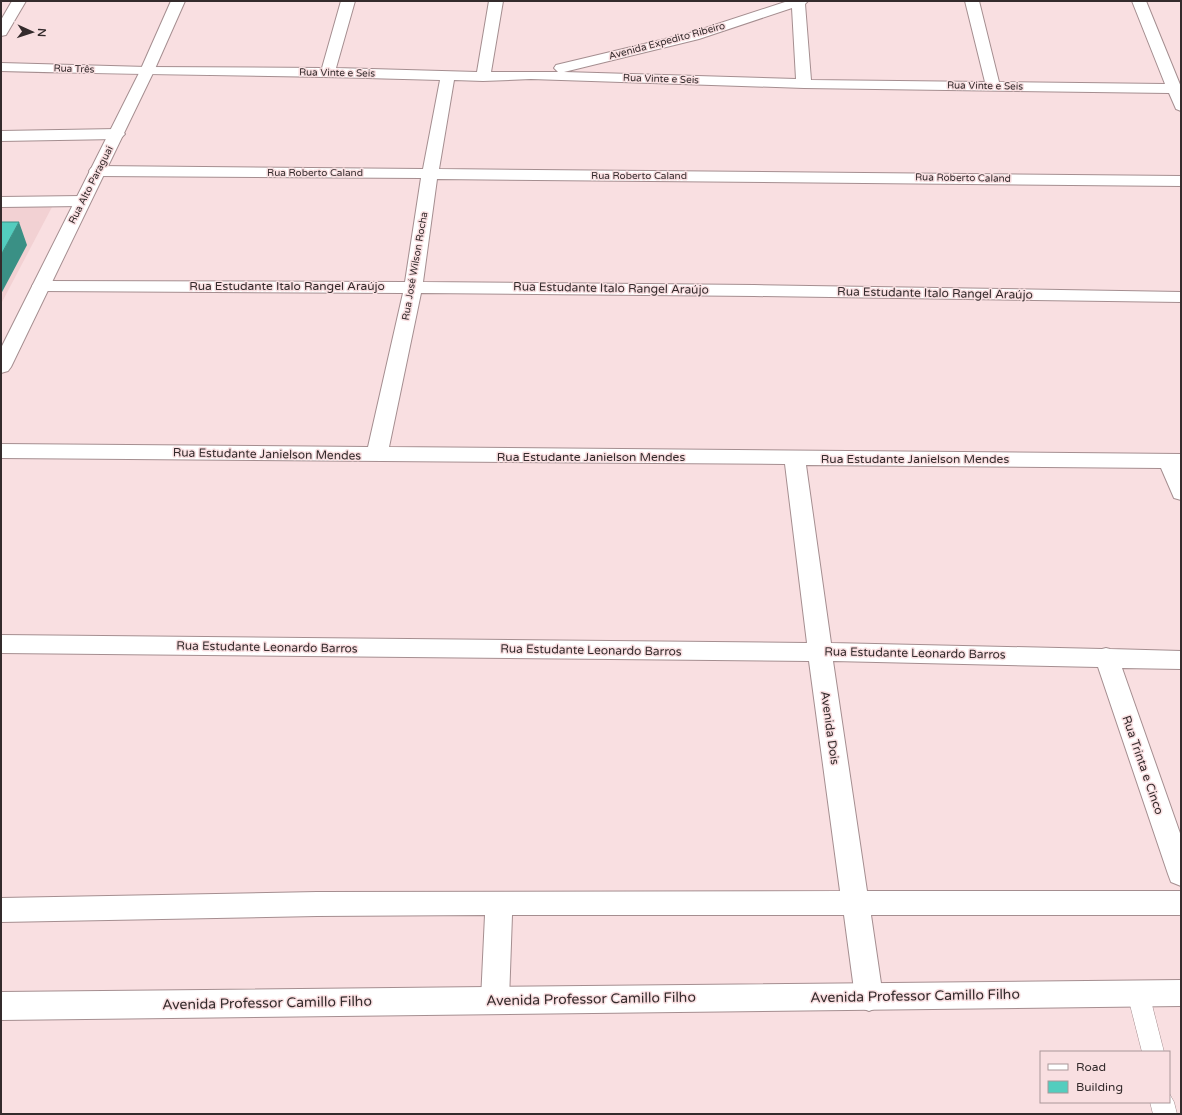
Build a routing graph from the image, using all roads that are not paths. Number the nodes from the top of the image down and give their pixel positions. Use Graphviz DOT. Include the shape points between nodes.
graph roads {
  1 [pos="178,1"];
  2 [pos="348,1"];
  3 [pos="496,1"];
  4 [pos="972,1"];
  5 [pos="1139,1"];
  6 [pos="799,2"];
  7 [pos="11,6"];
  8 [pos="1,32"];
  9 [pos="1,67"];
  10 [pos="147,71"];
  11 [pos="328,72"];
  12 [pos="531,75"];
  13 [pos="448,76"];
  14 [pos="483,77"];
  15 [pos="804,84"];
  16 [pos="993,86"];
  17 [pos="1175,89"];
  18 [pos="1181,106"];
  19 [pos="117,134"];
  20 [pos="1,136"];
  21 [pos="97,172"];
  22 [pos="430,174"];
  23 [pos="1181,181"];
  24 [pos="82,201"];
  25 [pos="1,202"];
  26 [pos="41,286"];
  27 [pos="413,286"];
  28 [pos="1181,297"];
  29 [pos="1,367"];
  30 [pos="1,451"];
  31 [pos="377,455"];
  32 [pos="795,459"];
  33 [pos="1175,461"];
  34 [pos="1181,493"];
  35 [pos="1,644"];
  36 [pos="820,652"];
  37 [pos="1106,657"];
  38 [pos="1181,660"];
  39 [pos="1181,874"];
  40 [pos="499,903"];
  41 [pos="855,903"];
  42 [pos="1181,903"];
  43 [pos="1,910"];
  44 [pos="1181,992"];
  45 [pos="1138,993"];
  46 [pos="869,997"];
  47 [pos="495,1000"];
  48 [pos="1,1006"];
  49 [pos="1153,1051"];
  50 [pos="1162,1103"];
  51 [pos="1165,1114"];
  1 -- 10 [label="street, Rua Alto Paraguai"];
  2 -- 11 [label="street"];
  3 -- 14 [label="street"];
  4 -- 16 [label="street"];
  5 -- 17 [label="street"];
  6 -- 12 [label="street, Avenida Expedito Ribeiro" via="694,36"];
  6 -- 15 [label="street"];
  7 -- 8 [label="street"];
  9 -- 10 [label="street, Rua Três"];
  10 -- 11 [label="street, Rua Vinte e Seis"];
  10 -- 19 [label="street, Rua Alto Paraguai"];
  11 -- 13 [label="street, Rua Vinte e Seis"];
  12 -- 14 [label="street, Rua Vinte e Seis"];
  12 -- 15 [label="street, Rua Vinte e Seis"];
  13 -- 14 [label="street, Rua Vinte e Seis"];
  13 -- 22 [label="street, Rua José Wilson Rocha"];
  15 -- 16 [label="street, Rua Vinte e Seis"];
  16 -- 17 [label="street, Rua Vinte e Seis"];
  17 -- 18 [label="street"];
  19 -- 20 [label="street"];
  19 -- 21 [label="street, Rua Alto Paraguai"];
  21 -- 22 [label="street, Rua Roberto Caland"];
  21 -- 24 [label="street, Rua Alto Paraguai"];
  22 -- 23 [label="street, Rua Roberto Caland"];
  22 -- 27 [label="street, Rua José Wilson Rocha"];
  24 -- 25 [label="street"];
  24 -- 26 [label="street, Rua Alto Paraguai"];
  26 -- 27 [label="street, Rua Estudante Italo Rangel Araújo"];
  26 -- 29 [label="street, Rua Alto Paraguai"];
  27 -- 28 [label="street, Rua Estudante Italo Rangel Araújo"];
  27 -- 31 [label="street, Rua José Wilson Rocha"];
  30 -- 31 [label="street, Rua Estudante Janielson Mendes"];
  31 -- 32 [label="street, Rua Estudante Janielson Mendes"];
  32 -- 33 [label="street, Rua Estudante Janielson Mendes"];
  32 -- 36 [label="street, Avenida Dois"];
  33 -- 34 [label="street"];
  35 -- 36 [label="street, Rua Estudante Leonardo Barros"];
  36 -- 37 [label="street, Rua Estudante Leonardo Barros"];
  36 -- 41 [label="street, Avenida Dois"];
  37 -- 38 [label="street, Rua Estudante Leonardo Barros"];
  37 -- 39 [label="street, Rua Trinta e Cinco"];
  40 -- 41 [label="street"];
  40 -- 43 [label="street"];
  40 -- 47 [label="street"];
  41 -- 42 [label="street"];
  41 -- 46 [label="street, Avenida Dois"];
  44 -- 45 [label="street, Avenida Professor Camillo Filho"];
  45 -- 46 [label="street, Avenida Professor Camillo Filho"];
  45 -- 49 [label="lane"];
  46 -- 47 [label="street, Avenida Professor Camillo Filho"];
  47 -- 48 [label="street, Avenida Professor Camillo Filho"];
  50 -- 51 [label="lane"];
}
